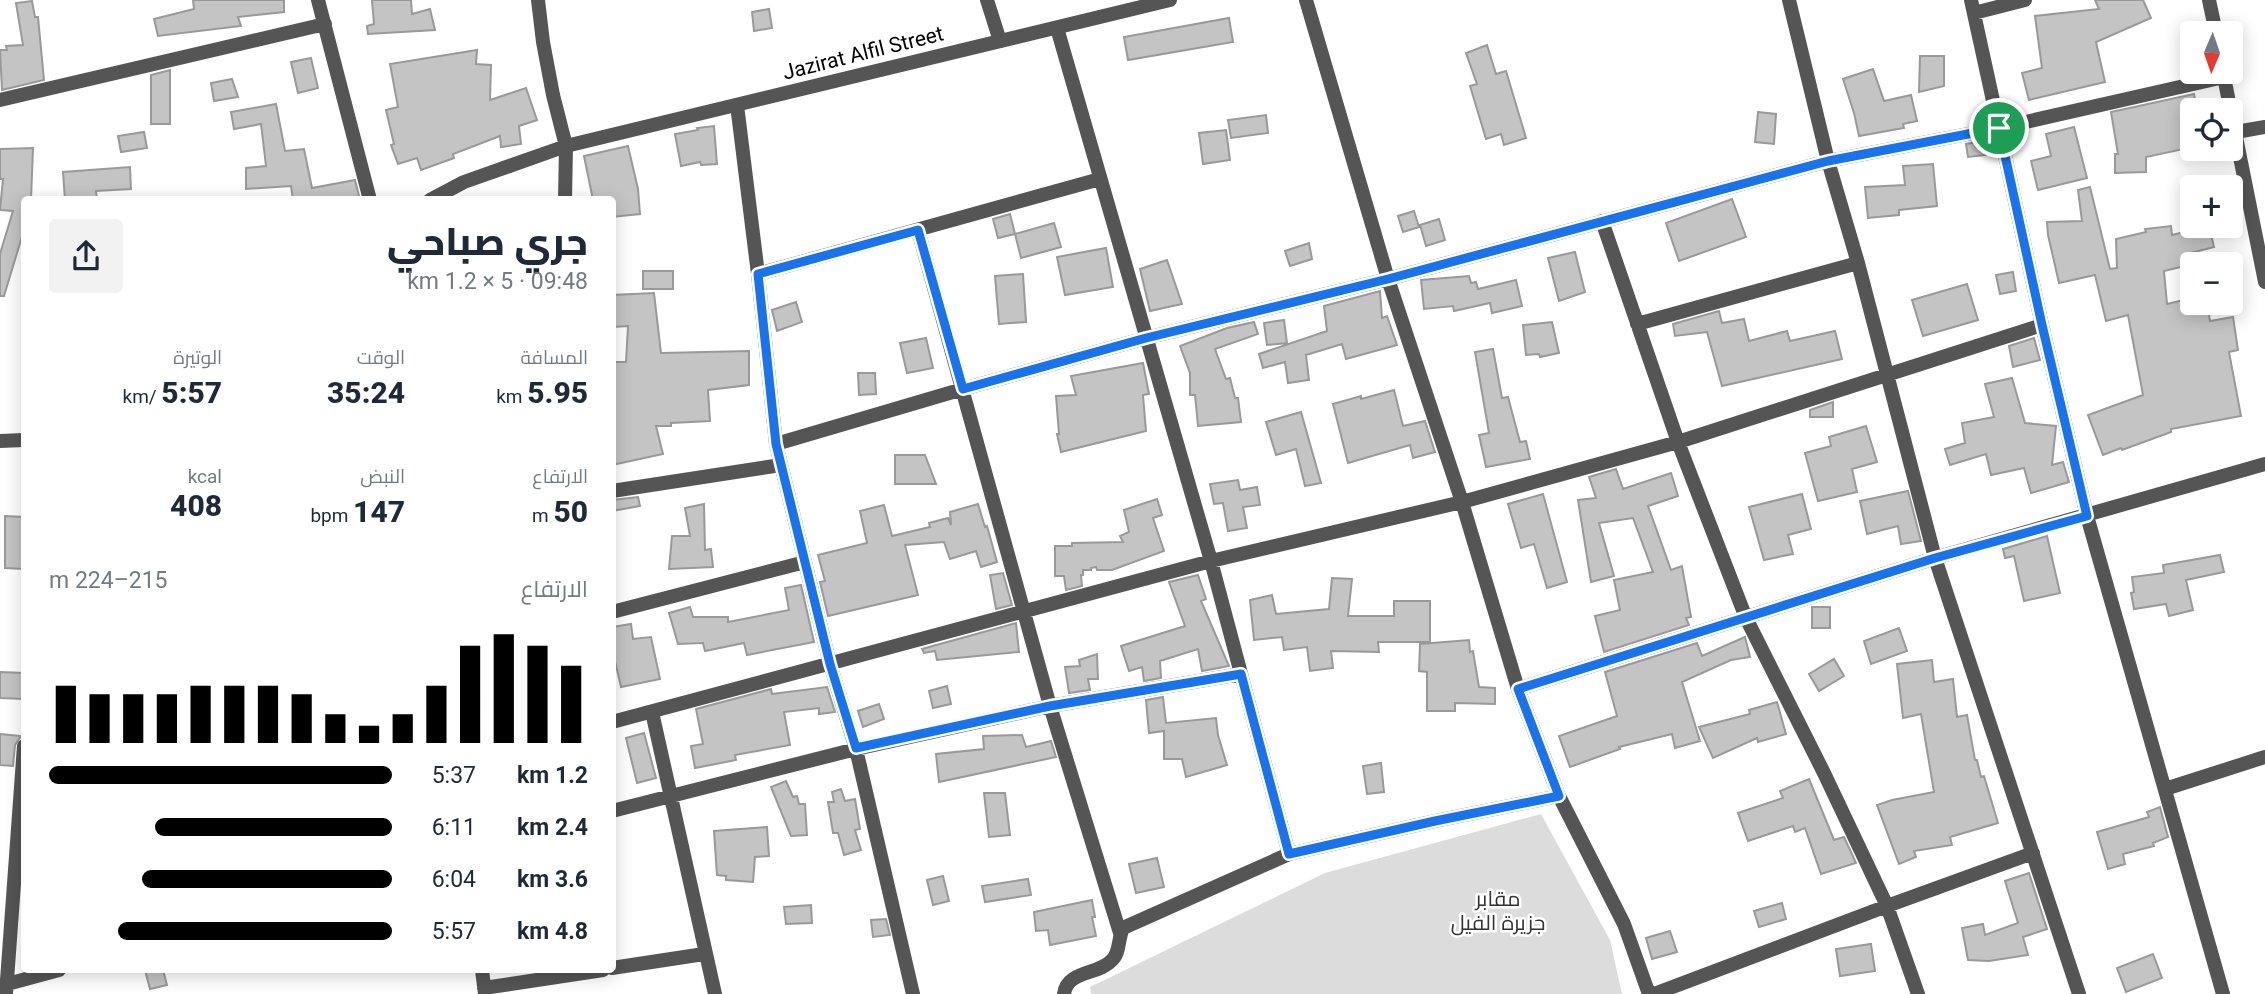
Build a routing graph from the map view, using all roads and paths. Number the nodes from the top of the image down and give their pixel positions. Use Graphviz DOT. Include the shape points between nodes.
graph roads {
  1 [pos="318,0"];
  2 [pos="538,0"];
  3 [pos="987,0"];
  4 [pos="1170,0"];
  5 [pos="1306,0"];
  6 [pos="1789,0"];
  7 [pos="2025,0"];
  8 [pos="2209,0"];
  9 [pos="1973,6"];
  10 [pos="2213,21"];
  11 [pos="324,24"];
  12 [pos="1057,27"];
  13 [pos="1000,41"];
  14 [pos="2182,84"];
  15 [pos="0,100"];
  16 [pos="737,105"];
  17 [pos="2265,127"];
  18 [pos="1999,128"];
  19 [pos="2243,131"];
  20 [pos="566,146"];
  21 [pos="1828,161"];
  22 [pos="2242,161"];
  23 [pos="1100,179"];
  24 [pos="369,196"];
  25 [pos="438,196"];
  26 [pos="565,196"];
  27 [pos="1602,221"];
  28 [pos="918,230"];
  29 [pos="1858,263"];
  30 [pos="758,274"];
  31 [pos="1388,279"];
  32 [pos="2265,282"];
  33 [pos="1637,324"];
  34 [pos="2042,325"];
  35 [pos="1146,338"];
  36 [pos="1888,375"];
  37 [pos="963,389"];
  38 [pos="21,440"];
  39 [pos="0,441"];
  40 [pos="1678,442"];
  41 [pos="776,444"];
  42 [pos="2265,464"];
  43 [pos="781,465"];
  44 [pos="616,490"];
  45 [pos="1462,502"];
  46 [pos="2087,516"];
  47 [pos="1935,558"];
  48 [pos="1212,561"];
  49 [pos="805,562"];
  50 [pos="616,611"];
  51 [pos="1024,611"];
  52 [pos="1746,618"];
  53 [pos="830,664"];
  54 [pos="1241,674"];
  55 [pos="1518,689"];
  56 [pos="1050,706"];
  57 [pos="652,712"];
  58 [pos="616,721"];
  59 [pos="856,748"];
  60 [pos="2265,757"];
  61 [pos="21,787"];
  62 [pos="2165,789"];
  63 [pos="670,796"];
  64 [pos="1559,796"];
  65 [pos="616,810"];
  66 [pos="2033,853"];
  67 [pos="1289,854"];
  68 [pos="1887,906"];
  69 [pos="1120,933"];
  70 [pos="705,954"];
  71 [pos="616,967"];
  72 [pos="49,973"];
  73 [pos="482,973"];
  74 [pos="586,973"];
  75 [pos="4,988"];
  76 [pos="485,991"];
  77 [pos="715,994"];
  78 [pos="913,994"];
  79 [pos="1064,994"];
  80 [pos="1652,994"];
  81 [pos="1918,994"];
  82 [pos="2079,994"];
  83 [pos="2223,994"];
  1 -- 11 [label="street"];
  2 -- 20 [label="street"];
  3 -- 13 [label="street"];
  4 -- 12 [label="street, Jazirat Alfil Street"];
  5 -- 31 [label="street"];
  6 -- 21 [label="street"];
  7 -- 9 [label="street"];
  8 -- 10 [label="street"];
  9 -- 18 [label="street"];
  11 -- 15 [label="street"];
  11 -- 24 [label="street"];
  12 -- 13 [label="street, Jazirat Alfil Street"];
  12 -- 23 [label="street"];
  13 -- 16 [label="street, Jazirat Alfil Street"];
  14 -- 18 [label="street"];
  16 -- 20 [label="street, Jazirat Alfil Street"];
  16 -- 30 [label="street"];
  17 -- 19 [label="street"];
  18 -- 21 [label="street"];
  18 -- 34 [label="street"];
  20 -- 25 [label="street, Jazirat Alfil Street"];
  20 -- 26 [label="street"];
  21 -- 27 [label="street"];
  21 -- 29 [label="street"];
  22 -- 32 [label="street"];
  23 -- 28 [label="street"];
  23 -- 35 [label="street"];
  27 -- 31 [label="street"];
  27 -- 33 [label="street"];
  28 -- 30 [label="street"];
  28 -- 37 [label="street"];
  29 -- 33 [label="street"];
  29 -- 36 [label="street"];
  30 -- 41 [label="street"];
  31 -- 35 [label="street"];
  31 -- 45 [label="street"];
  33 -- 40 [label="street"];
  34 -- 36 [label="street"];
  34 -- 46 [label="street"];
  35 -- 37 [label="street"];
  35 -- 48 [label="street"];
  36 -- 40 [label="street"];
  36 -- 47 [label="street"];
  37 -- 41 [label="street"];
  37 -- 51 [label="street"];
  38 -- 39 [label="street"];
  40 -- 45 [label="street"];
  40 -- 52 [label="street"];
  41 -- 43 [label="street"];
  42 -- 46 [label="street"];
  43 -- 44 [label="street"];
  43 -- 49 [label="street"];
  45 -- 48 [label="street"];
  45 -- 55 [label="street"];
  46 -- 47 [label="street"];
  46 -- 62 [label="street"];
  47 -- 52 [label="street"];
  47 -- 66 [label="street"];
  48 -- 51 [label="street"];
  48 -- 54 [label="street"];
  49 -- 50 [label="street"];
  49 -- 53 [label="street"];
  51 -- 53 [label="street"];
  51 -- 56 [label="street"];
  52 -- 55 [label="street"];
  52 -- 68 [label="street"];
  53 -- 57 [label="street"];
  53 -- 59 [label="street"];
  54 -- 56 [label="street"];
  54 -- 67 [label="street"];
  55 -- 64 [label="street"];
  56 -- 59 [label="street"];
  56 -- 69 [label="street"];
  57 -- 58 [label="street"];
  57 -- 63 [label="street"];
  59 -- 63 [label="street"];
  59 -- 78 [label="street"];
  60 -- 62 [label="street"];
  61 -- 75 [label="street"];
  62 -- 83 [label="street"];
  63 -- 65 [label="street"];
  63 -- 70 [label="street"];
  64 -- 67 [label="street"];
  64 -- 80 [label="street" via="1624,924"];
  66 -- 68 [label="street"];
  66 -- 82 [label="street"];
  67 -- 69 [label="street"];
  68 -- 80 [label="street"];
  68 -- 81 [label="street"];
  69 -- 79 [label="street" via="1111,962 1071,980"];
  70 -- 71 [label="street"];
  70 -- 77 [label="street"];
  72 -- 75 [label="street"];
  73 -- 76 [label="street"];
  74 -- 76 [label="street"];
}
